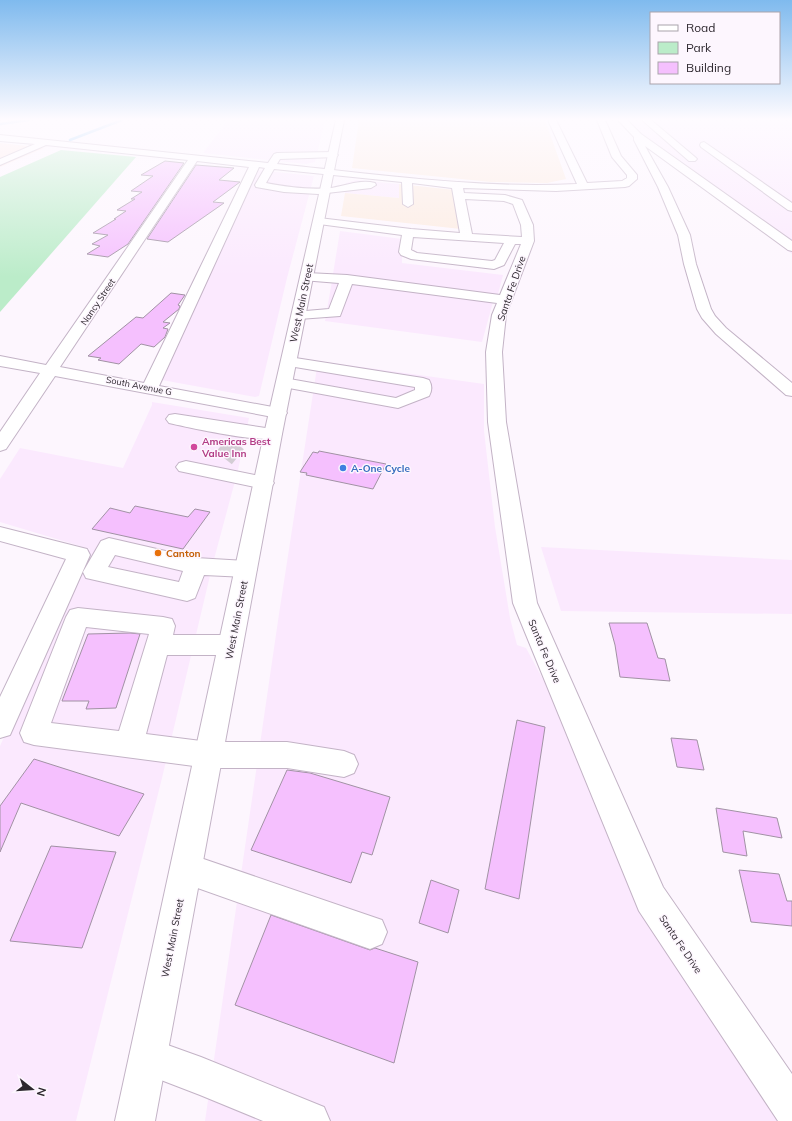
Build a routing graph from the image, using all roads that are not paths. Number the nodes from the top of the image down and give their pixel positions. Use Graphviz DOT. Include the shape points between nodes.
graph roads {
  1 [pos="184,172"];
  2 [pos="251,172"];
  3 [pos="268,172"];
  4 [pos="322,172"];
  5 [pos="577,172"];
  6 [pos="630,172"];
  7 [pos="655,172"];
  8 [pos="688,172"];
  9 [pos="742,172"];
  10 [pos="329,173"];
  11 [pos="604,175"];
  12 [pos="404,183"];
  13 [pos="582,183"];
  14 [pos="541,187"];
  15 [pos="455,188"];
  16 [pos="408,204"];
  17 [pos="792,208"];
  18 [pos="761,212"];
  19 [pos="319,221"];
  20 [pos="408,233"];
  21 [pos="792,236"];
  22 [pos="467,238"];
  23 [pos="519,241"];
  24 [pos="792,247"];
  25 [pos="308,273"];
  26 [pos="347,279"];
  27 [pos="497,295"];
  28 [pos="299,315"];
  29 [pos="0,361"];
  30 [pos="52,370"];
  31 [pos="286,373"];
  32 [pos="150,388"];
  33 [pos="792,391"];
  34 [pos="175,419"];
  35 [pos="275,424"];
  36 [pos="0,445"];
  37 [pos="224,458"];
  38 [pos="186,467"];
  39 [pos="232,476"];
  40 [pos="264,483"];
  41 [pos="0,534"];
  42 [pos="196,566"];
  43 [pos="246,569"];
  44 [pos="158,645"];
  45 [pos="231,645"];
  46 [pos="0,726"];
  47 [pos="129,745"];
  48 [pos="209,754"];
  49 [pos="344,764"];
  50 [pos="186,869"];
  51 [pos="370,932"];
  52 [pos="148,1057"];
  53 [pos="792,1108"];
  54 [pos="135,1121"];
  55 [pos="310,1121"];
  1 -- 30 [label="street, Nancy Street"];
  2 -- 32 [label="street"];
  3 -- 10 [label="street" via="260,185 272,187"];
  4 -- 10 [label="street"];
  5 -- 13 [label="street"];
  6 -- 14 [label="street" via="632,179 625,184"];
  7 -- 33 [label="street" via="684,235 690,264 709,318"];
  8 -- 24 [label="street"];
  9 -- 17 [label="street"];
  10 -- 12 [label="street"];
  10 -- 12 [label="street" via="342,189 358,184 389,186"];
  10 -- 19 [label="street, West Main Street"];
  11 -- 13 [label="street"];
  12 -- 15 [label="street" via="448,191"];
  12 -- 16 [label="street"];
  13 -- 14 [label="street"];
  14 -- 15 [label="street"];
  15 -- 22 [label="street"];
  15 -- 23 [label="street, Santa Fe Drive" via="518,202 527,225"];
  18 -- 21 [label="street"];
  19 -- 20 [label="street"];
  19 -- 25 [label="street, West Main Street"];
  20 -- 22 [label="street"];
  20 -- 23 [label="street" via="405,252 415,256 494,265"];
  22 -- 23 [label="street"];
  23 -- 27 [label="street, Santa Fe Drive"];
  25 -- 26 [label="street"];
  25 -- 27 [label="street" via="334,269"];
  25 -- 28 [label="street, West Main Street"];
  26 -- 27 [label="street"];
  26 -- 28 [label="street" via="335,313"];
  27 -- 53 [label="street, Santa Fe Drive" via="499,315 494,352 497,422 525,603 651,899"];
  28 -- 31 [label="street, West Main Street"];
  29 -- 30 [label="street, South Avenue G"];
  30 -- 32 [label="street, South Avenue G"];
  30 -- 36 [label="street, Nancy Street"];
  31 -- 31 [label="street" via="398,403 423,392 422,383"];
  31 -- 35 [label="street, West Main Street"];
  32 -- 35 [label="street, South Avenue G"];
  34 -- 35 [label="street" via="241,437"];
  35 -- 40 [label="street, West Main Street"];
  37 -- 39 [label="street" via="220,466"];
  38 -- 39 [label="street"];
  39 -- 40 [label="street"];
  40 -- 43 [label="street, West Main Street"];
  41 -- 46 [label="street" via="79,555"];
  42 -- 43 [label="street"];
  43 -- 45 [label="street, West Main Street"];
  44 -- 45 [label="street"];
  44 -- 47 [label="street"];
  44 -- 47 [label="street" via="163,626 78,617 34,732"];
  45 -- 48 [label="street, West Main Street"];
  47 -- 48 [label="street"];
  48 -- 49 [label="street" via="287,755"];
  48 -- 50 [label="street, West Main Street"];
  50 -- 51 [label="street"];
  50 -- 52 [label="street, West Main Street"];
  52 -- 54 [label="street, West Main Street"];
  52 -- 55 [label="street"];
}
